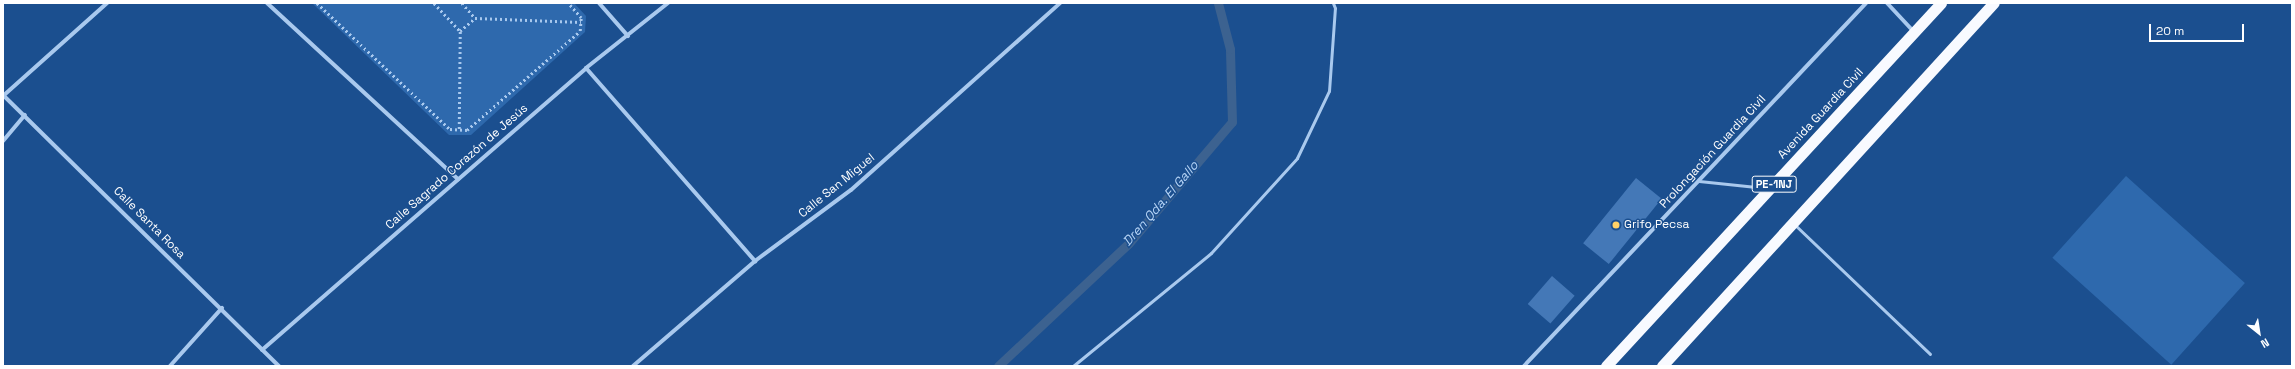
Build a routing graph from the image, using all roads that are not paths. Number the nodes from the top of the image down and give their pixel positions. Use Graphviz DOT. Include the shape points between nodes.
graph roads {
  1 [pos="107,3"];
  2 [pos="267,3"];
  3 [pos="599,3"];
  4 [pos="668,3"];
  5 [pos="1060,3"];
  6 [pos="1333,3"];
  7 [pos="1866,3"];
  8 [pos="1887,3"];
  9 [pos="1941,3"];
  10 [pos="1994,3"];
  11 [pos="1914,33"];
  12 [pos="628,36"];
  13 [pos="586,68"];
  14 [pos="3,95"];
  15 [pos="26,115"];
  16 [pos="3,141"];
  17 [pos="458,179"];
  18 [pos="1699,181"];
  19 [pos="1770,189"];
  20 [pos="1793,223"];
  21 [pos="755,261"];
  22 [pos="222,308"];
  23 [pos="262,350"];
  24 [pos="1930,354"];
  25 [pos="170,366"];
  26 [pos="279,366"];
  27 [pos="633,366"];
  28 [pos="1073,366"];
  29 [pos="1524,366"];
  30 [pos="1606,366"];
  31 [pos="1662,366"];
  1 -- 14 [label="street"];
  2 -- 17 [label="street"];
  3 -- 12 [label="street"];
  4 -- 12 [label="street, Calle Sagrado Corazón de Jesús"];
  5 -- 21 [label="street, Calle San Miguel" via="851,190"];
  6 -- 28 [label="lane" via="1335,8 1329,91 1297,158 1211,253"];
  7 -- 18 [label="street, Prolongación Guardia Civil"];
  8 -- 11 [label="street"];
  9 -- 11 [label="highway, Avenida Guardia Civil / PE-1NJ"];
  10 -- 20 [label="highway, PE-1NJ"];
  11 -- 19 [label="highway, Avenida Guardia Civil / PE-1NJ"];
  12 -- 13 [label="street, Calle Sagrado Corazón de Jesús"];
  13 -- 17 [label="street, Calle Sagrado Corazón de Jesús"];
  13 -- 21 [label="street"];
  14 -- 15 [label="street, Calle Santa Rosa"];
  15 -- 16 [label="street"];
  15 -- 22 [label="street, Calle Santa Rosa"];
  17 -- 23 [label="street, Calle Sagrado Corazón de Jesús"];
  18 -- 19 [label="lane"];
  18 -- 29 [label="street, Prolongación Guardia Civil"];
  19 -- 30 [label="highway, Avenida Guardia Civil / PE-1NJ"];
  20 -- 24 [label="lane"];
  20 -- 31 [label="highway, PE-1NJ"];
  21 -- 27 [label="street, Calle San Miguel"];
  22 -- 23 [label="street, Calle Santa Rosa"];
  22 -- 25 [label="street"];
  23 -- 26 [label="street, Calle Santa Rosa"];
}
